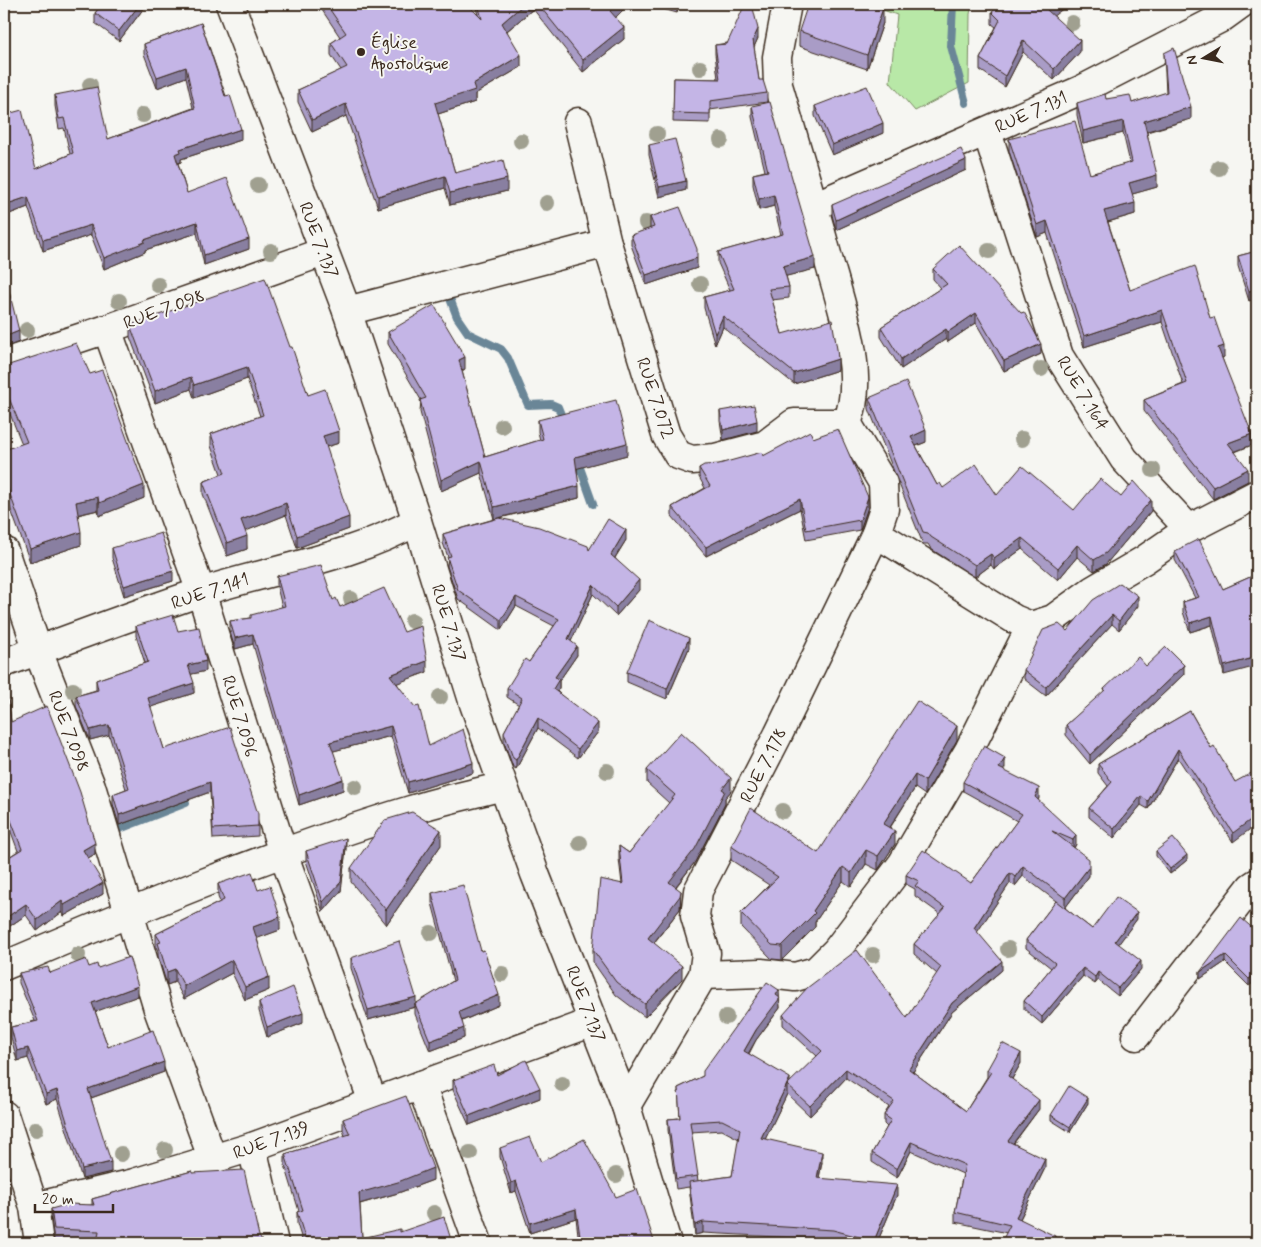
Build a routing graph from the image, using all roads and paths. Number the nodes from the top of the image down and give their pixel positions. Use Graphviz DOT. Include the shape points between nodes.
graph roads {
  1 [pos="230,4"];
  2 [pos="786,4"];
  3 [pos="1241,4"];
  4 [pos="578,122"];
  5 [pos="987,132"];
  6 [pos="814,206"];
  7 [pos="607,242"];
  8 [pos="323,252"];
  9 [pos="347,311"];
  10 [pos="107,329"];
  11 [pos="4,363"];
  12 [pos="847,423"];
  13 [pos="1257,494"];
  14 [pos="417,521"];
  15 [pos="1189,529"];
  16 [pos="876,533"];
  17 [pos="4,551"];
  18 [pos="201,592"];
  19 [pos="1031,626"];
  20 [pos="38,650"];
  21 [pos="4,663"];
  22 [pos="503,786"];
  23 [pos="283,853"];
  24 [pos="1257,883"];
  25 [pos="130,912"];
  26 [pos="4,966"];
  27 [pos="703,975"];
  28 [pos="592,1022"];
  29 [pos="1136,1036"];
  30 [pos="421,1085"];
  31 [pos="373,1102"];
  32 [pos="626,1106"];
  33 [pos="4,1115"];
  34 [pos="252,1147"];
  35 [pos="213,1160"];
  36 [pos="34,1207"];
  37 [pos="39,1243"];
  38 [pos="274,1243"];
  39 [pos="478,1243"];
  40 [pos="667,1243"];
  1 -- 8 [label="street, RUE 7.137"];
  2 -- 6 [label="street" via="777,57 778,85"];
  3 -- 5 [label="street, RUE 7.131" via="1223,17 1081,90"];
  4 -- 7 [label="street, RUE 7.072"];
  5 -- 6 [label="street, RUE 7.131"];
  5 -- 15 [label="street, RUE 7.164" via="1059,356 1124,459"];
  6 -- 12 [label="street" via="849,337 854,385 853,409"];
  7 -- 9 [label="street"];
  7 -- 12 [label="street, RUE 7.072" via="666,435 678,455 692,460 715,458 765,445 794,423"];
  8 -- 9 [label="street, RUE 7.137"];
  8 -- 10 [label="street, RUE 7.098"];
  9 -- 14 [label="street, RUE 7.137"];
  10 -- 11 [label="street, RUE 7.098"];
  10 -- 18 [label="street, RUE 7.096"];
  12 -- 16 [label="street, RUE 7.178" via="883,483 884,509"];
  13 -- 15 [label="street"];
  14 -- 18 [label="street, RUE 7.141" via="362,546"];
  14 -- 22 [label="street, RUE 7.137"];
  15 -- 19 [label="street" via="1054,619"];
  16 -- 19 [label="street" via="1014,619"];
  16 -- 27 [label="street, RUE 7.178" via="698,891 695,916 706,953"];
  17 -- 20 [label="street, RUE 7.098"];
  18 -- 20 [label="street, RUE 7.141"];
  18 -- 23 [label="street, RUE 7.096"];
  19 -- 27 [label="street" via="969,750 902,864 836,951 816,971 794,977 761,973"];
  20 -- 21 [label="street, RUE 7.141"];
  20 -- 25 [label="street, RUE 7.098" via="91,786"];
  22 -- 23 [label="street" via="412,810"];
  22 -- 28 [label="street, RUE 7.137"];
  23 -- 25 [label="street"];
  23 -- 31 [label="street, RUE 7.096"];
  24 -- 29 [label="street"];
  25 -- 26 [label="street"];
  25 -- 35 [label="street, RUE 7.098" via="158,1008"];
  27 -- 32 [label="street, RUE 7.178"];
  28 -- 30 [label="street, RUE 7.139"];
  28 -- 32 [label="street, RUE 7.137"];
  30 -- 31 [label="street, RUE 7.139"];
  30 -- 39 [label="street"];
  31 -- 34 [label="street, RUE 7.139"];
  32 -- 40 [label="street, RUE 7.137"];
  33 -- 36 [label="street"];
  34 -- 35 [label="street, RUE 7.139"];
  34 -- 38 [label="street"];
  35 -- 36 [label="street, RUE 7.139"];
  36 -- 37 [label="street"];
}
